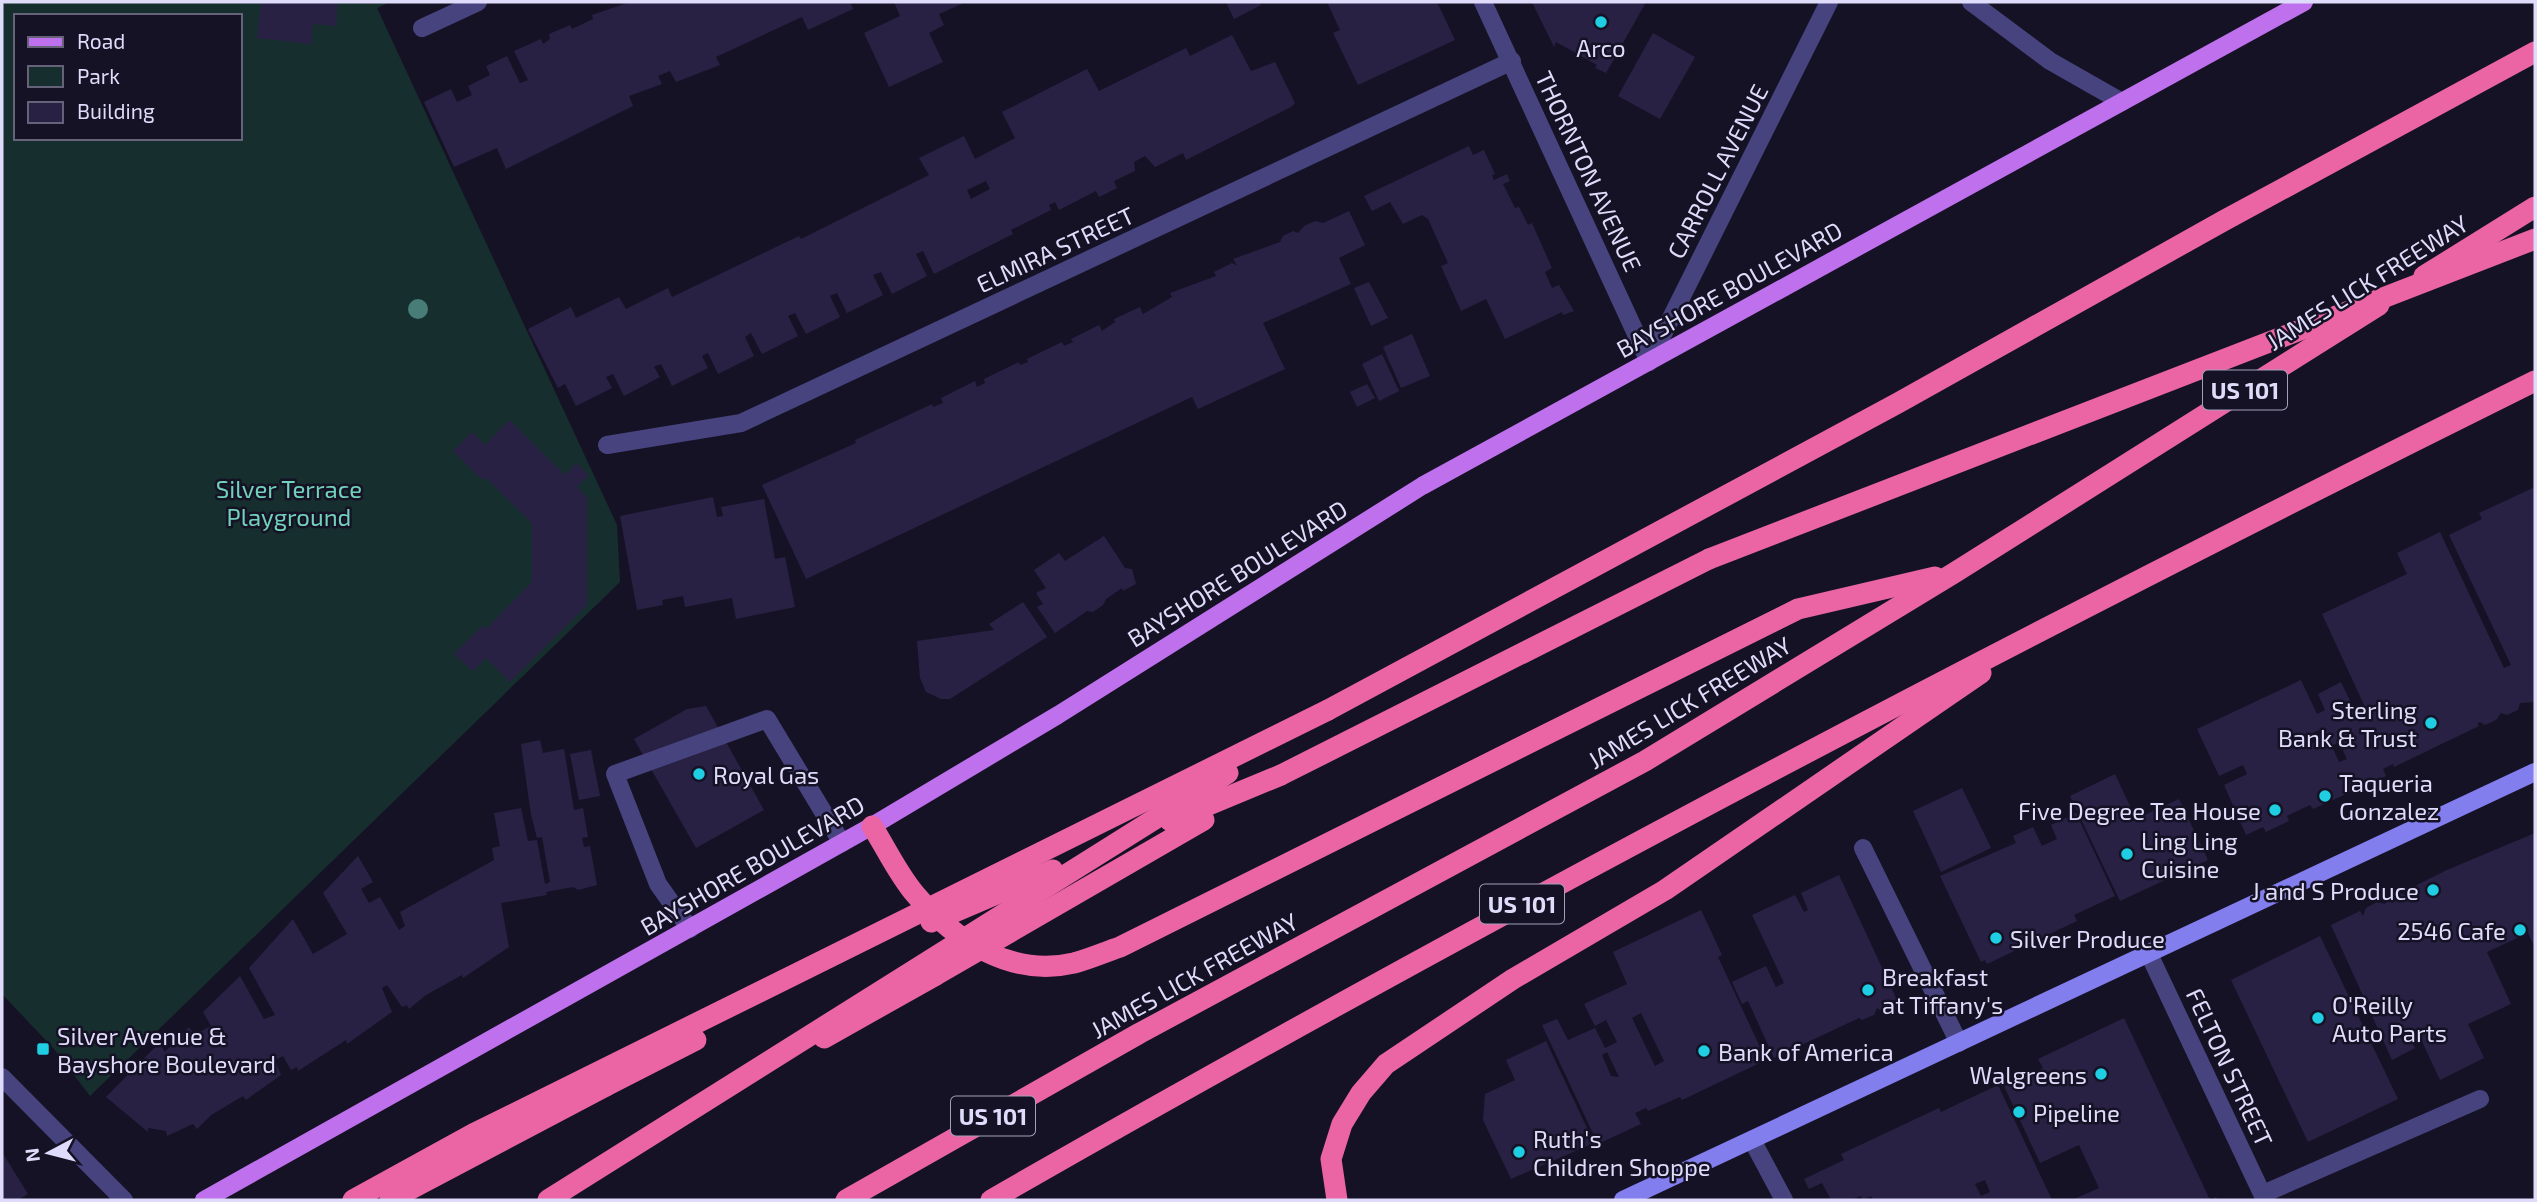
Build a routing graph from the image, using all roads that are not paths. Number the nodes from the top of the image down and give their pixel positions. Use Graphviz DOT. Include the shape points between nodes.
graph roads {
  1 [pos="478,2"];
  2 [pos="1483,2"];
  3 [pos="1829,2"];
  4 [pos="1971,2"];
  5 [pos="2304,2"];
  6 [pos="422,28"];
  7 [pos="2535,52"];
  8 [pos="1512,61"];
  9 [pos="2122,102"];
  10 [pos="2535,207"];
  11 [pos="2535,239"];
  12 [pos="1649,362"];
  13 [pos="2535,381"];
  14 [pos="607,445"];
  15 [pos="1954,573"];
  16 [pos="2059,620"];
  17 [pos="1328,710"];
  18 [pos="2535,772"];
  19 [pos="1281,775"];
  20 [pos="872,826"];
  21 [pos="842,843"];
  22 [pos="1863,848"];
  23 [pos="691,929"];
  24 [pos="2149,954"];
  25 [pos="1959,1044"];
  26 [pos="2,1077"];
  27 [pos="2480,1098"];
  28 [pos="1752,1140"];
  29 [pos="2264,1197"];
  30 [pos="124,1200"];
  31 [pos="204,1200"];
  32 [pos="353,1200"];
  33 [pos="390,1200"];
  34 [pos="535,1200"];
  35 [pos="548,1200"];
  36 [pos="846,1200"];
  37 [pos="991,1200"];
  38 [pos="1337,1200"];
  39 [pos="1623,1200"];
  40 [pos="1784,1200"];
  1 -- 6 [label="street"];
  2 -- 8 [label="street, THORNTON AVENUE"];
  3 -- 12 [label="street, CARROLL AVENUE"];
  4 -- 9 [label="street" via="2050,61"];
  5 -- 9 [label="main road, BAYSHORE BOULEVARD"];
  7 -- 17 [label="highway"];
  8 -- 12 [label="street, THORNTON AVENUE"];
  8 -- 14 [label="street, ELMIRA STREET" via="741,423"];
  9 -- 12 [label="main road, BAYSHORE BOULEVARD"];
  10 -- 15 [label="highway, JAMES LICK FREEWAY / US 101"];
  11 -- 19 [label="highway, bridge" via="1709,559"];
  12 -- 20 [label="main road, BAYSHORE BOULEVARD" via="1422,486"];
  13 -- 16 [label="highway, US 101"];
  15 -- 20 [label="highway" via="1798,609 1120,947 1072,963 1028,966 991,956 950,930 914,892"];
  15 -- 36 [label="highway, JAMES LICK FREEWAY / US 101" via="1645,761 1140,1033"];
  16 -- 37 [label="highway, US 101" via="1424,957"];
  16 -- 38 [label="highway" via="1676,882 1513,979 1386,1064 1342,1124 1331,1159"];
  17 -- 32 [label="highway, bridge" via="498,1122"];
  17 -- 35 [label="highway, bridge"];
  18 -- 24 [label="main road"];
  19 -- 33 [label="highway, bridge" via="906,932"];
  19 -- 34 [label="highway, bridge"];
  20 -- 21 [label="main road, BAYSHORE BOULEVARD"];
  21 -- 23 [label="main road, BAYSHORE BOULEVARD"];
  21 -- 23 [label="street" via="767,719 615,774 658,884"];
  22 -- 25 [label="street"];
  23 -- 31 [label="main road, BAYSHORE BOULEVARD"];
  24 -- 25 [label="main road"];
  24 -- 29 [label="street, FELTON STREET"];
  25 -- 28 [label="main road"];
  26 -- 30 [label="street"];
  27 -- 29 [label="street"];
  28 -- 39 [label="main road"];
  28 -- 40 [label="street"];
}
